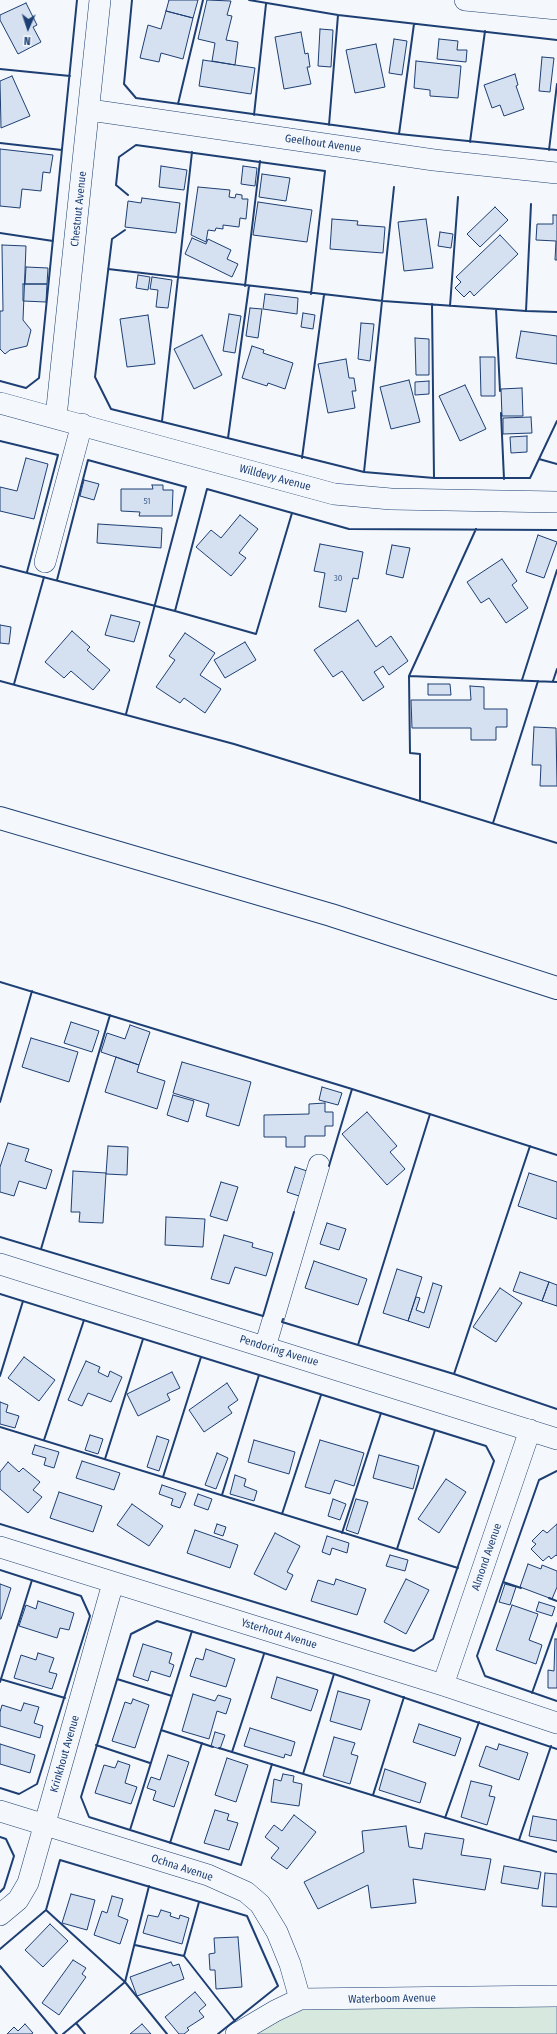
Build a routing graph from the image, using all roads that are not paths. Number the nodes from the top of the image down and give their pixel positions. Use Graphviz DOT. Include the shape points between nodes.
graph roads {
  1 [pos="100,0"];
  2 [pos="465,0"];
  3 [pos="557,9"];
  4 [pos="90,110"];
  5 [pos="557,173"];
  6 [pos="0,403"];
  7 [pos="56,417"];
  8 [pos="82,424"];
  9 [pos="557,502"];
  10 [pos="45,562"];
  11 [pos="0,818"];
  12 [pos="557,988"];
  13 [pos="319,1165"];
  14 [pos="0,1264"];
  15 [pos="264,1347"];
  16 [pos="530,1430"];
  17 [pos="557,1440"];
  18 [pos="0,1547"];
  19 [pos="113,1583"];
  20 [pos="443,1685"];
  21 [pos="557,1724"];
  22 [pos="0,1811"];
  23 [pos="45,1825"];
  24 [pos="0,1915"];
  25 [pos="557,1996"];
  26 [pos="300,1999"];
  27 [pos="236,2034"];
  1 -- 4 [label="street, Chestnut Avenue"];
  2 -- 3 [label="street"];
  4 -- 5 [label="street, Geelhout Avenue" via="434,160"];
  4 -- 7 [label="street, Chestnut Avenue"];
  6 -- 7 [label="street, Willdevy Avenue"];
  7 -- 8 [label="street, Willdevy Avenue"];
  8 -- 9 [label="street, Willdevy Avenue" via="334,494 391,499"];
  8 -- 10 [label="street"];
  11 -- 12 [label="highway" via="330,915"];
  13 -- 15 [label="street"];
  14 -- 15 [label="street, Pendoring Avenue"];
  15 -- 16 [label="street, Pendoring Avenue"];
  16 -- 17 [label="street, Pendoring Avenue"];
  16 -- 20 [label="street, Almond Avenue"];
  18 -- 19 [label="street, Ysterhout Avenue"];
  19 -- 20 [label="street, Ysterhout Avenue"];
  19 -- 23 [label="street, Krinkhout Avenue"];
  20 -- 21 [label="street, Ysterhout Avenue"];
  22 -- 23 [label="street, Ochna Avenue"];
  23 -- 24 [label="street, Krinkhout Avenue" via="28,1883 18,1900"];
  23 -- 26 [label="street, Ochna Avenue" via="208,1875 246,1892 260,1904 277,1932"];
  25 -- 26 [label="street, Waterboom Avenue"];
  26 -- 27 [label="street, Waterboom Avenue"];
}
